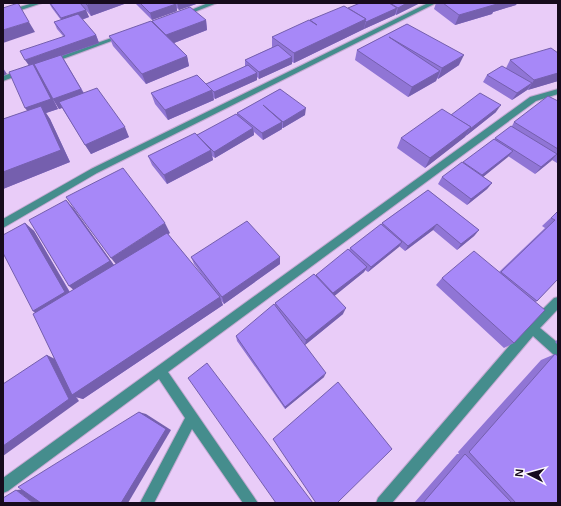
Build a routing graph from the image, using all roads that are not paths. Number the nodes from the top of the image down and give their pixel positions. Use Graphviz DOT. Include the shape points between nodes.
graph roads {
  1 [pos="39,3"];
  2 [pos="214,3"];
  3 [pos="433,3"];
  4 [pos="3,14"];
  5 [pos="178,16"];
  6 [pos="127,34"];
  7 [pos="3,79"];
  8 [pos="551,95"];
  9 [pos="3,224"];
  10 [pos="558,302"];
  11 [pos="532,328"];
  12 [pos="558,351"];
  13 [pos="160,371"];
  14 [pos="192,417"];
  15 [pos="3,486"];
  16 [pos="147,503"];
  17 [pos="251,503"];
  18 [pos="383,503"];
  1 -- 4 [label="street"];
  2 -- 5 [label="street"];
  3 -- 9 [label="street" via="94,171"];
  6 -- 7 [label="street"];
  8 -- 13 [label="street" via="533,99"];
  10 -- 11 [label="street"];
  11 -- 12 [label="street"];
  11 -- 18 [label="street"];
  13 -- 14 [label="street"];
  13 -- 15 [label="street"];
  14 -- 16 [label="street"];
  14 -- 17 [label="street"];
}
